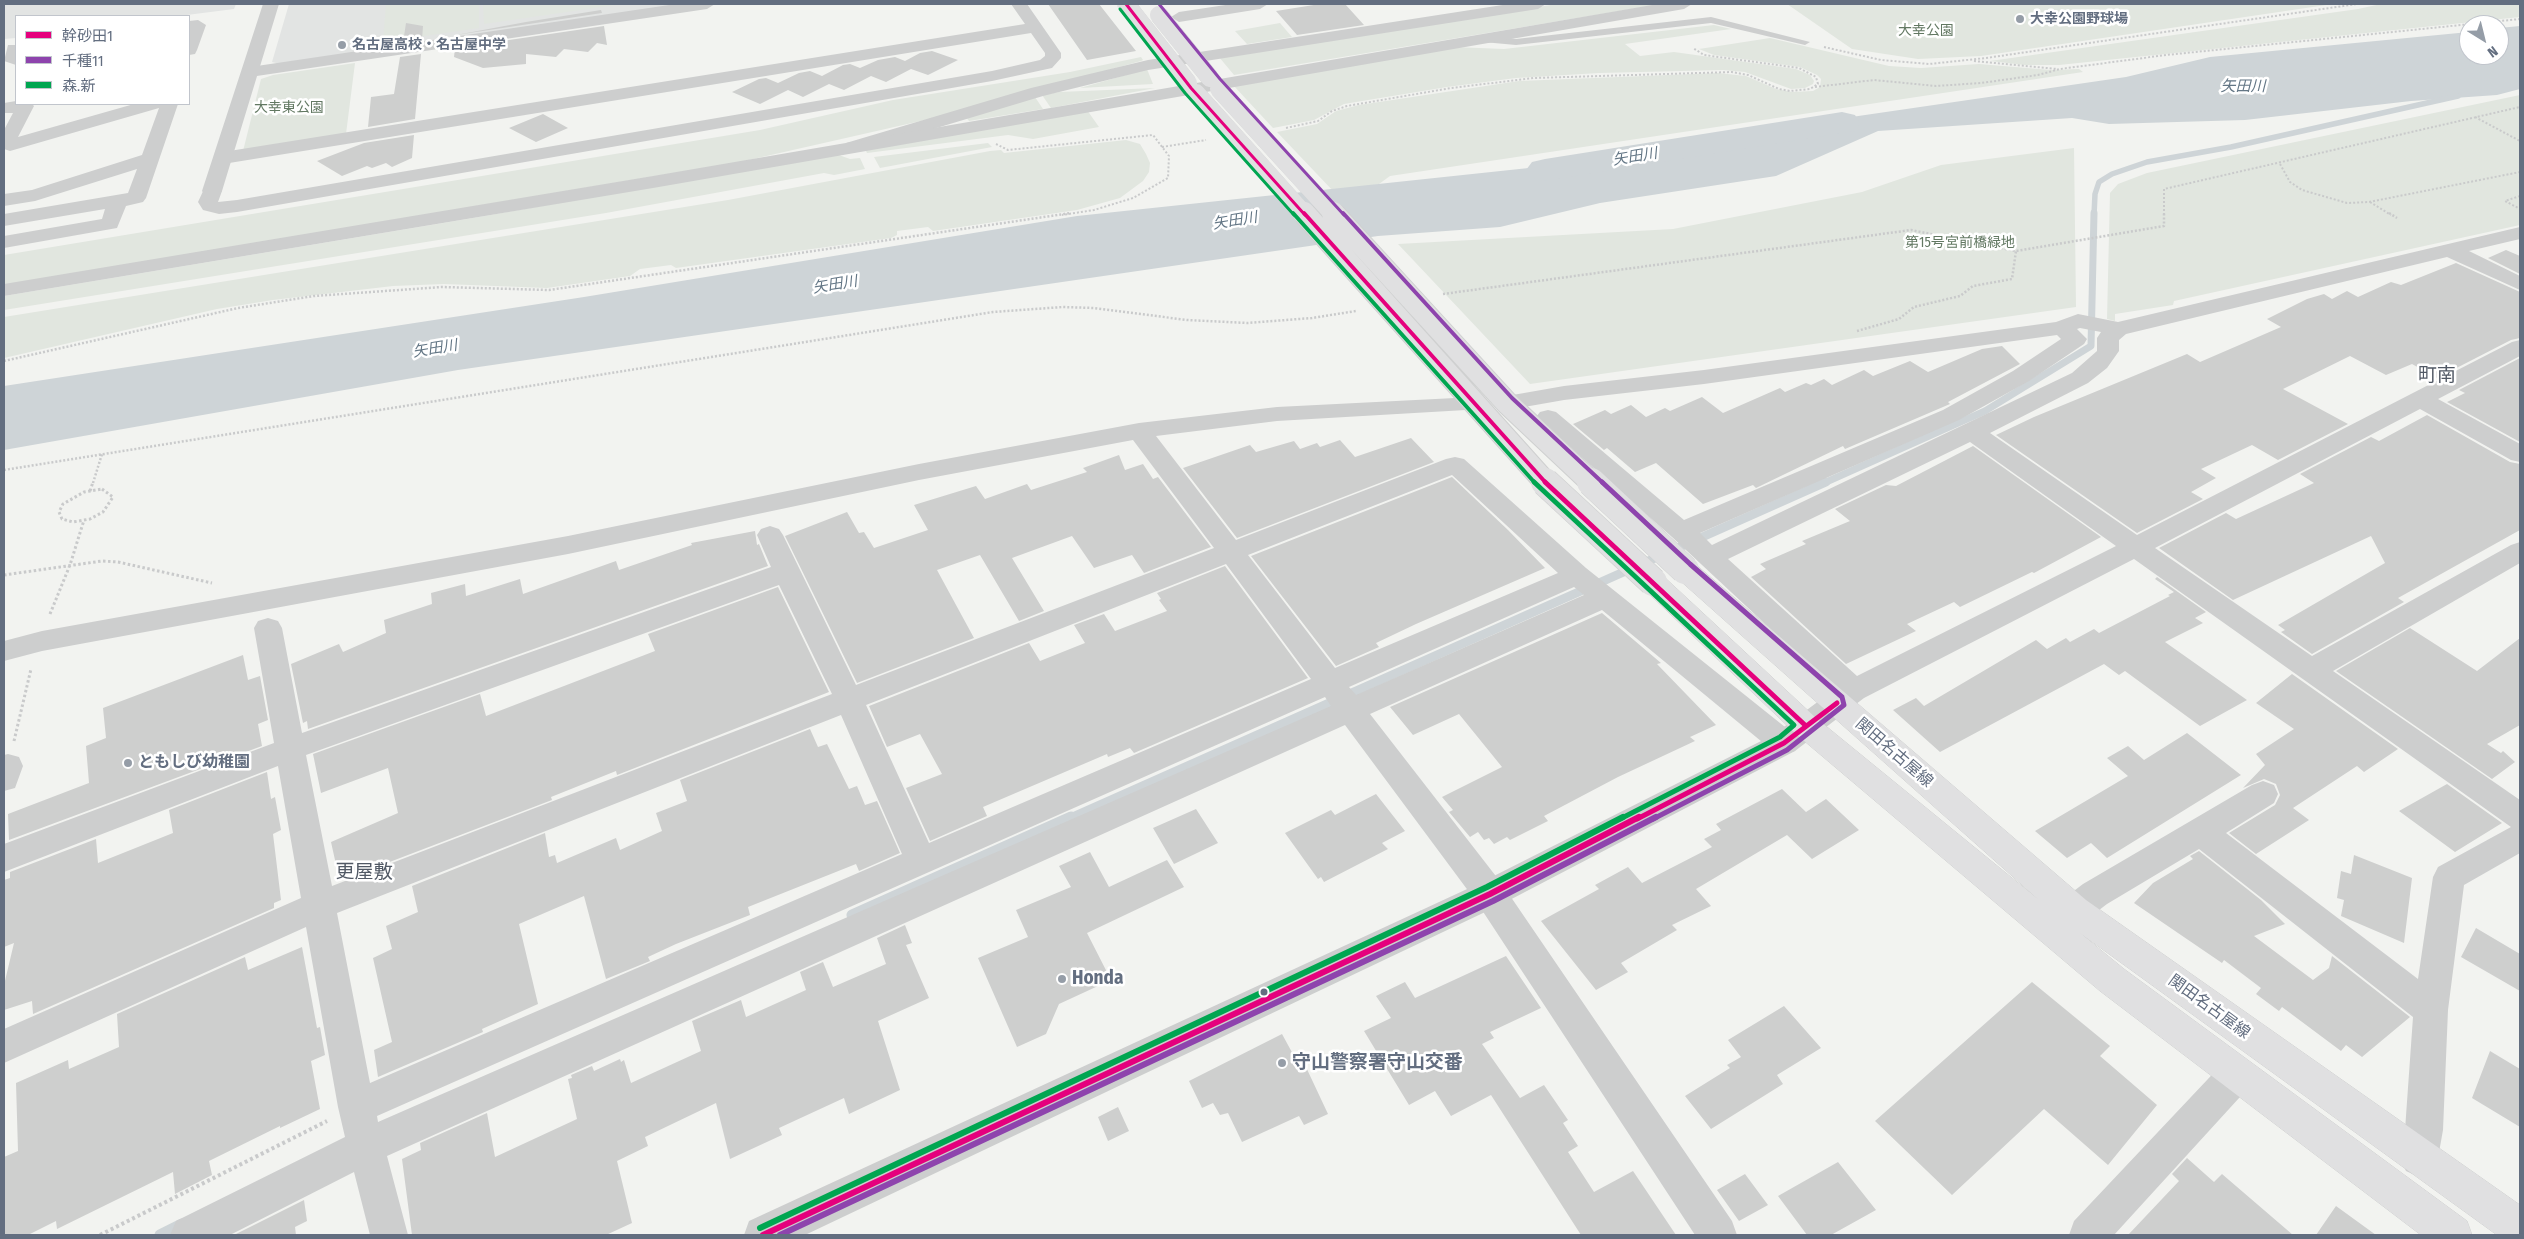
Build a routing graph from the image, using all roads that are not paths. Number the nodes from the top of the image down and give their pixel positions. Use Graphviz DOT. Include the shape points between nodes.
graph roads {
  1 [pos="271,4"];
  2 [pos="707,4"];
  3 [pos="1019,4"];
  4 [pos="1126,4"];
  5 [pos="1150,4"];
  6 [pos="1167,4"];
  7 [pos="1260,4"];
  8 [pos="1538,4"];
  9 [pos="1684,4"];
  10 [pos="667,7"];
  11 [pos="1482,8"];
  12 [pos="1179,17"];
  13 [pos="1035,27"];
  14 [pos="1477,38"];
  15 [pos="1805,42"];
  16 [pos="1210,55"];
  17 [pos="250,72"];
  18 [pos="1203,86"];
  19 [pos="150,105"];
  20 [pos="169,105"];
  21 [pos="4,108"];
  22 [pos="74,110"];
  23 [pos="62,130"];
  24 [pos="852,147"];
  25 [pos="223,158"];
  26 [pos="150,159"];
  27 [pos="4,200"];
  28 [pos="118,201"];
  29 [pos="4,220"];
  30 [pos="2520,233"];
  31 [pos="4,242"];
  32 [pos="2450,250"];
  33 [pos="2520,284"];
  34 [pos="4,290"];
  35 [pos="2070,324"];
  36 [pos="2118,329"];
  37 [pos="2520,347"];
  38 [pos="2420,399"];
  39 [pos="1507,403"];
  40 [pos="1475,404"];
  41 [pos="1548,417"];
  42 [pos="1139,431"];
  43 [pos="1972,432"];
  44 [pos="2520,454"];
  45 [pos="770,535"];
  46 [pos="2135,547"];
  47 [pos="1691,548"];
  48 [pos="2520,551"];
  49 [pos="1230,552"];
  50 [pos="786,572"];
  51 [pos="1591,586"];
  52 [pos="265,615"];
  53 [pos="4,650"];
  54 [pos="2311,670"];
  55 [pos="1331,681"];
  56 [pos="1845,697"];
  57 [pos="849,700"];
  58 [pos="1352,710"];
  59 [pos="1795,735"];
  60 [pos="290,749"];
  61 [pos="2263,794"];
  62 [pos="2520,816"];
  63 [pos="2201,832"];
  64 [pos="2520,837"];
  65 [pos="4,858"];
  66 [pos="921,860"];
  67 [pos="1490,894"];
  68 [pos="320,905"];
  69 [pos="2074,910"];
  70 [pos="2431,1010"];
  71 [pos="4,1046"];
  72 [pos="2237,1074"];
  73 [pos="356,1107"];
  74 [pos="365,1147"];
  75 [pos="2419,1158"];
  76 [pos="2416,1222"];
  77 [pos="2520,1228"];
  78 [pos="190,1235"];
  79 [pos="389,1235"];
  80 [pos="763,1235"];
  81 [pos="1718,1235"];
  82 [pos="2088,1235"];
  83 [pos="2453,1235"];
  1 -- 17 [label="street"];
  2 -- 10 [label="street"];
  3 -- 13 [label="street"];
  4 -- 18 [label="main road, 関田名古屋線, bridge"];
  5 -- 18 [label="main road, 関田名古屋線, bridge"];
  6 -- 12 [label="street"];
  7 -- 12 [label="street"];
  8 -- 11 [label="street"];
  9 -- 14 [label="street"];
  10 -- 17 [label="street"];
  11 -- 16 [label="street"];
  12 -- 16 [label="street"];
  13 -- 25 [label="street"];
  13 -- 25 [label="street" via="1053,53 1053,58 1046,64 1028,69 219,208 210,206 208,202"];
  14 -- 15 [label="lane" via="1516,42 1712,20"];
  14 -- 18 [label="street"];
  16 -- 24 [label="street" via="1148,65 1046,90"];
  17 -- 25 [label="street"];
  18 -- 24 [label="street"];
  18 -- 39 [label="main road, 関田名古屋線, bridge"];
  18 -- 40 [label="main road, 関田名古屋線, bridge"];
  19 -- 23 [label="street"];
  20 -- 26 [label="street"];
  21 -- 23 [label="street" via="25,106 6,143 10,145"];
  22 -- 23 [label="street"];
  24 -- 34 [label="street"];
  26 -- 27 [label="street" via="35,195"];
  26 -- 28 [label="street" via="136,198"];
  28 -- 29 [label="street"];
  28 -- 31 [label="street" via="110,224"];
  30 -- 32 [label="street"];
  32 -- 33 [label="street"];
  32 -- 36 [label="street"];
  35 -- 36 [label="street"];
  35 -- 39 [label="street" via="1704,377 1564,392"];
  35 -- 47 [label="street" via="2076,339 2021,376"];
  36 -- 43 [label="street" via="2108,338 2108,351 2092,370"];
  37 -- 38 [label="street"];
  38 -- 44 [label="street"];
  38 -- 46 [label="street"];
  39 -- 47 [label="main road, 関田名古屋線, bridge"];
  40 -- 42 [label="street" via="1277,414"];
  40 -- 59 [label="main road, 関田名古屋線, bridge" via="1545,482 1653,582"];
  41 -- 47 [label="street"];
  42 -- 49 [label="street"];
  42 -- 52 [label="street" via="920,472 568,545"];
  43 -- 46 [label="street"];
  43 -- 47 [label="street"];
  45 -- 50 [label="street"];
  46 -- 54 [label="street"];
  46 -- 56 [label="street"];
  47 -- 56 [label="main road, 関田名古屋線"];
  48 -- 54 [label="street"];
  49 -- 51 [label="street" via="1455,465"];
  49 -- 55 [label="street"];
  49 -- 57 [label="street"];
  50 -- 57 [label="street"];
  50 -- 60 [label="street"];
  51 -- 55 [label="street"];
  51 -- 58 [label="street"];
  51 -- 59 [label="street"];
  52 -- 53 [label="street" via="52,640"];
  52 -- 60 [label="street"];
  54 -- 62 [label="street"];
  55 -- 58 [label="street"];
  55 -- 66 [label="street"];
  56 -- 59 [label="street"];
  56 -- 69 [label="main road, 関田名古屋線"];
  57 -- 66 [label="street"];
  57 -- 68 [label="street"];
  58 -- 67 [label="street"];
  58 -- 74 [label="street"];
  59 -- 67 [label="street"];
  59 -- 72 [label="main road, 関田名古屋線"];
  60 -- 65 [label="street"];
  60 -- 68 [label="street"];
  61 -- 63 [label="street"];
  63 -- 69 [label="street" via="2095,894"];
  63 -- 70 [label="street"];
  64 -- 70 [label="street" via="2449,877"];
  66 -- 73 [label="street"];
  67 -- 80 [label="street"];
  67 -- 81 [label="street"];
  68 -- 71 [label="street"];
  68 -- 73 [label="street"];
  69 -- 75 [label="main road, 関田名古屋線"];
  70 -- 75 [label="street" via="2424,1130"];
  72 -- 76 [label="main road, 関田名古屋線"];
  72 -- 82 [label="street"];
  73 -- 74 [label="street"];
  74 -- 78 [label="street"];
  74 -- 79 [label="street"];
  75 -- 77 [label="main road, 関田名古屋線"];
  76 -- 83 [label="main road, 関田名古屋線"];
}
